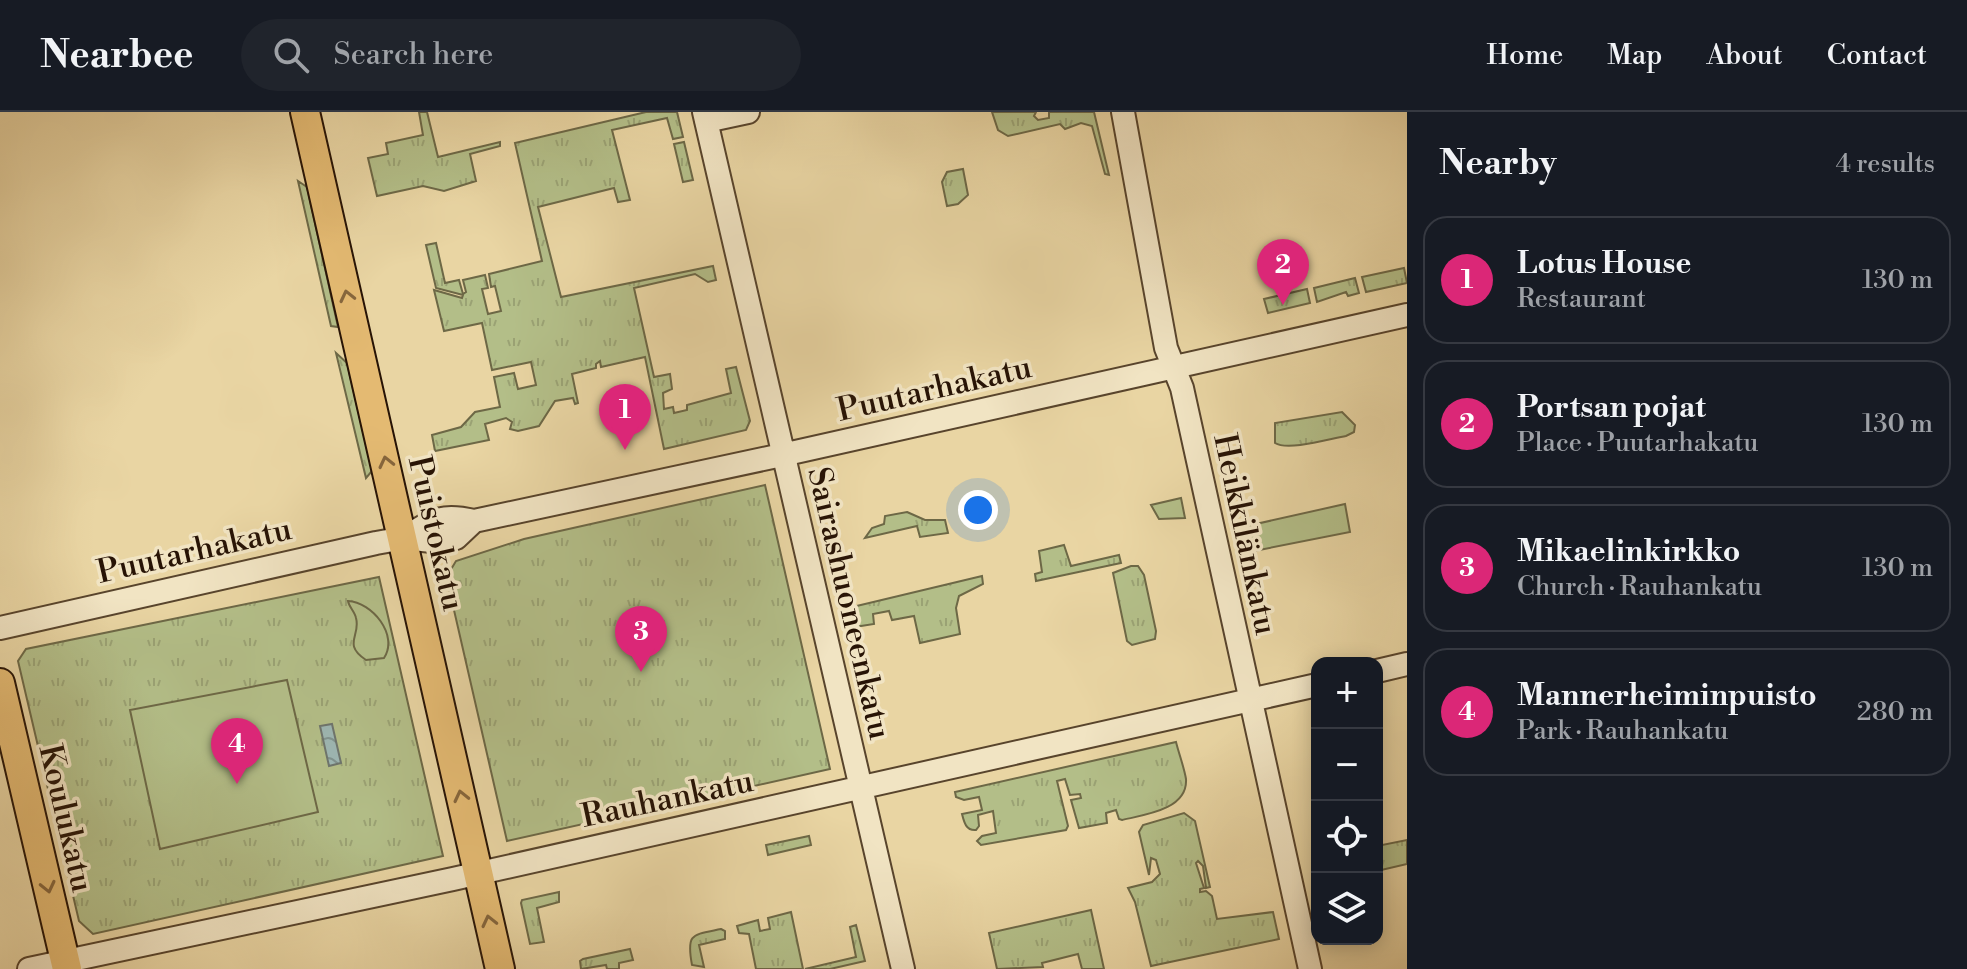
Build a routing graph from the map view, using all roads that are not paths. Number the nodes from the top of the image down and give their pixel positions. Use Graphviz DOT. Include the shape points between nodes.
graph roads {
  1 [pos="305,112"];
  2 [pos="748,112"];
  3 [pos="1123,112"];
  4 [pos="705,117"];
  5 [pos="1407,315"];
  6 [pos="1174,367"];
  7 [pos="782,455"];
  8 [pos="404,538"];
  9 [pos="0,628"];
  10 [pos="1407,664"];
  11 [pos="1383,670"];
  12 [pos="0,683"];
  13 [pos="1311,686"];
  14 [pos="1249,700"];
  15 [pos="861,788"];
  16 [pos="478,872"];
  17 [pos="66,965"];
  18 [pos="29,969"];
  19 [pos="500,969"];
  20 [pos="903,969"];
  21 [pos="1310,969"];
  8 -- 1 [label="main road, Puistokatu, one-way"];
  2 -- 4 [label="street"];
  3 -- 6 [label="street, Heikkilänkatu" via="1166,348"];
  4 -- 7 [label="street, Sairashuoneenkatu"];
  5 -- 6 [label="street, Puutarhakatu"];
  6 -- 7 [label="street, Puutarhakatu"];
  6 -- 14 [label="street, Heikkilänkatu"];
  7 -- 8 [label="street, Puutarhakatu" via="474,521 451,515 436,518"];
  7 -- 15 [label="street, Sairashuoneenkatu"];
  8 -- 9 [label="street, Puutarhakatu"];
  16 -- 8 [label="main road, Puistokatu, one-way"];
  10 -- 11 [label="street"];
  12 -- 17 [label="main road, Koulukatu, one-way"];
  13 -- 14 [label="street, Rauhankatu"];
  14 -- 15 [label="street, Rauhankatu"];
  14 -- 21 [label="street, Heikkilänkatu"];
  15 -- 16 [label="street, Rauhankatu"];
  15 -- 20 [label="street, Sairashuoneenkatu"];
  16 -- 17 [label="street, Rauhankatu"];
  19 -- 16 [label="main road, Puistokatu, one-way"];
  17 -- 18 [label="street, Rauhankatu"];
}
